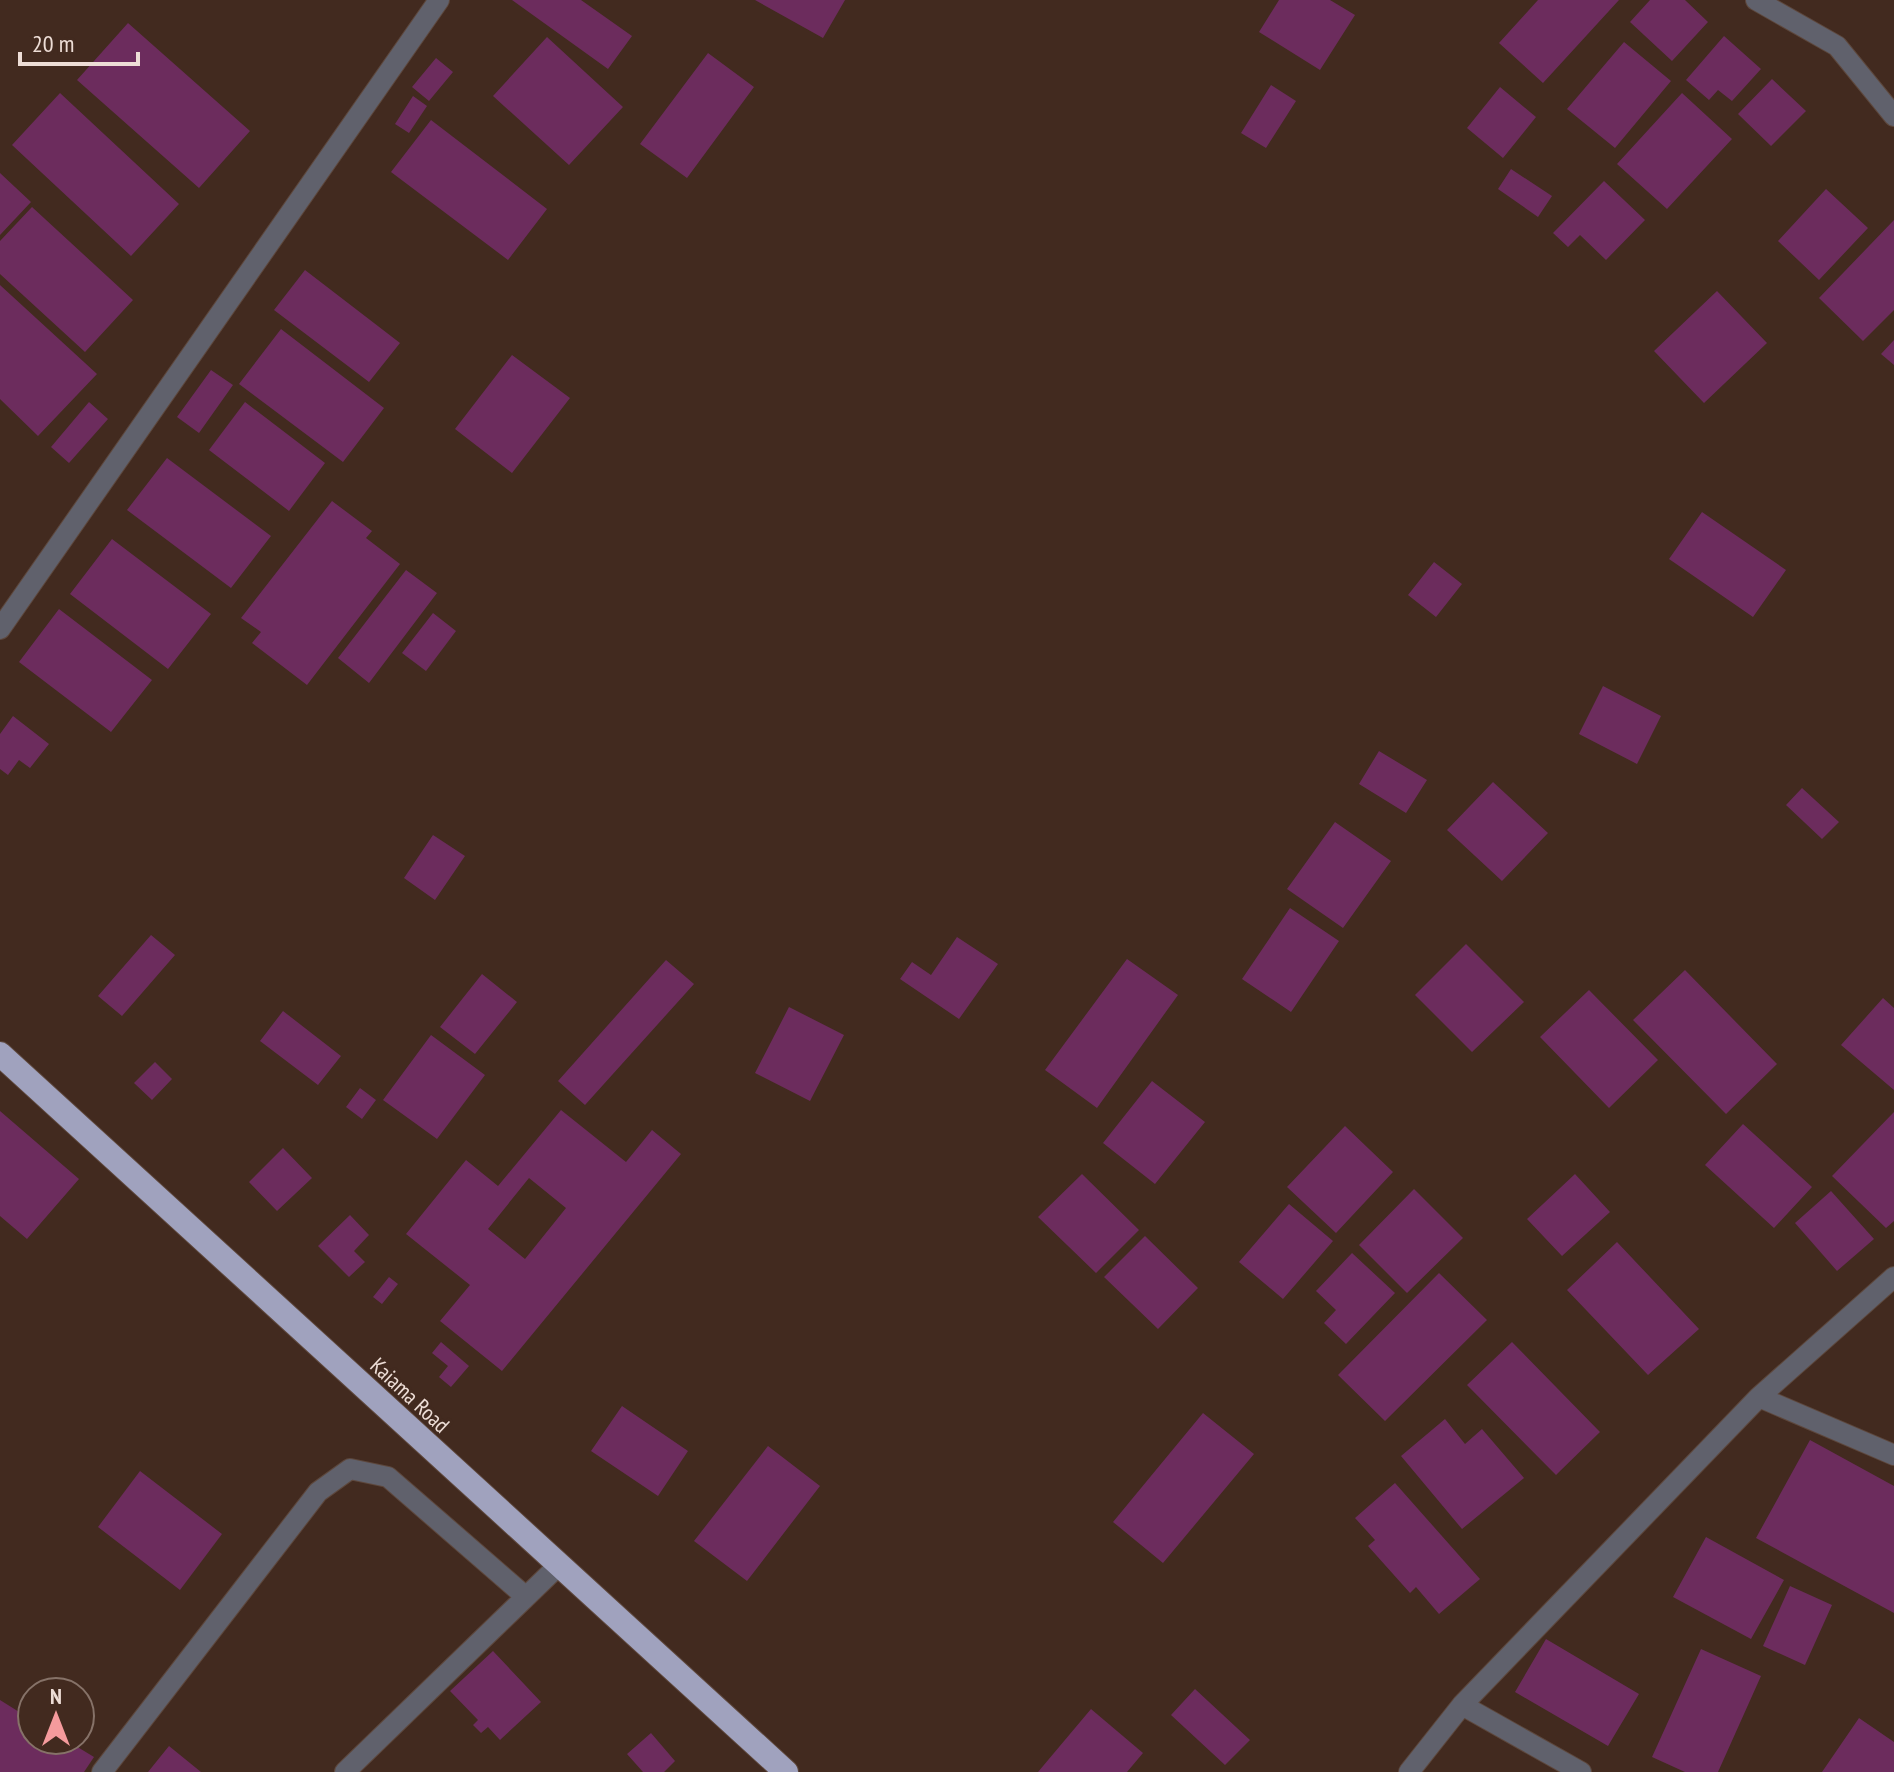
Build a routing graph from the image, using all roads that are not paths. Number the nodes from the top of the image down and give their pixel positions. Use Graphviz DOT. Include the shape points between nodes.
graph roads {
  1 [pos="439,0"];
  2 [pos="1756,0"];
  3 [pos="1894,116"];
  4 [pos="0,629"];
  5 [pos="0,1054"];
  6 [pos="1894,1277"];
  7 [pos="1759,1397"];
  8 [pos="1894,1455"];
  9 [pos="558,1566"];
  10 [pos="525,1596"];
  11 [pos="1462,1705"];
  12 [pos="102,1772"];
  13 [pos="345,1772"];
  14 [pos="786,1772"];
  15 [pos="1409,1772"];
  16 [pos="1581,1772"];
  1 -- 4 [label="street"];
  2 -- 3 [label="street" via="1837,46"];
  5 -- 9 [label="highway, Kaiama Road"];
  6 -- 7 [label="street"];
  7 -- 8 [label="street"];
  7 -- 11 [label="street"];
  9 -- 10 [label="street"];
  9 -- 14 [label="highway, Kaiama Road"];
  10 -- 12 [label="street" via="388,1477 350,1469 318,1492"];
  10 -- 13 [label="street"];
  11 -- 15 [label="street"];
  11 -- 16 [label="street"];
}
